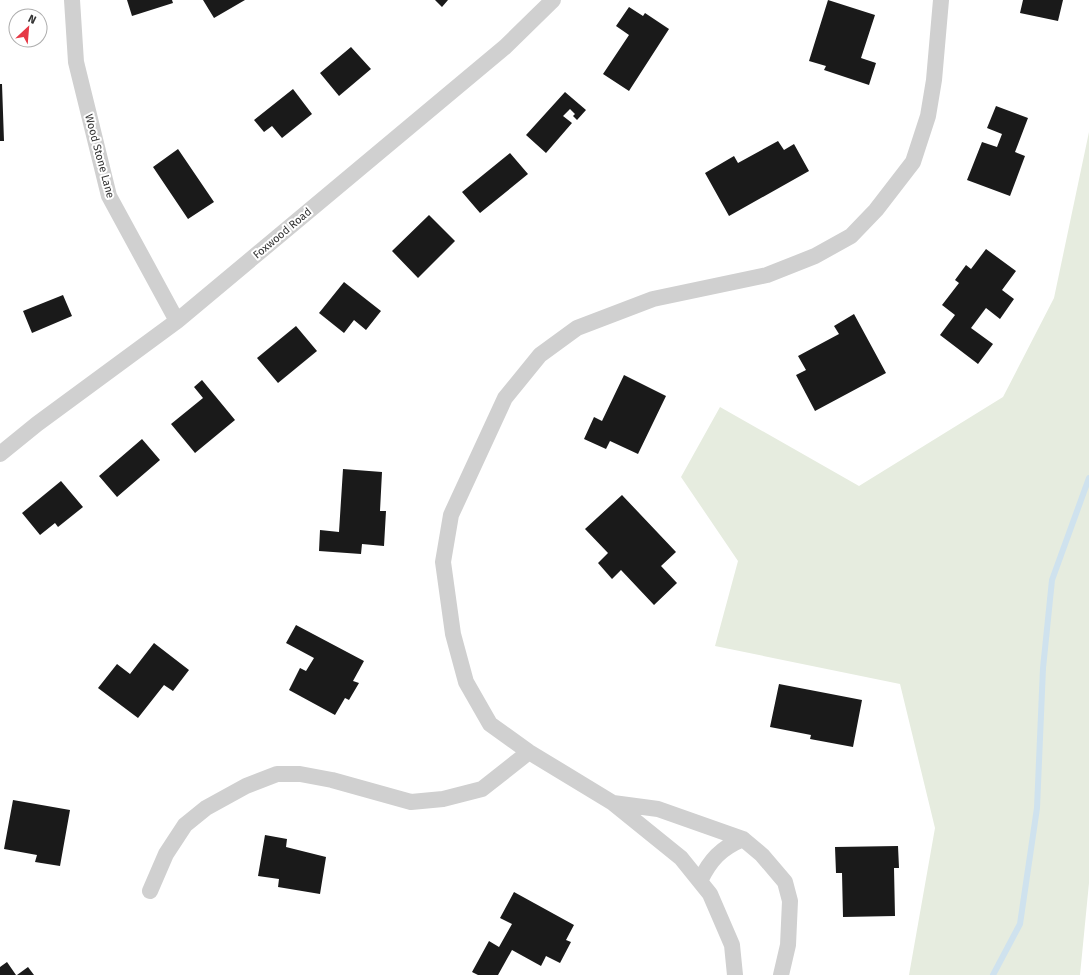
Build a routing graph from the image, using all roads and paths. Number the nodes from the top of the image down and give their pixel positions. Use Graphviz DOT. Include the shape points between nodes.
graph roads {
  1 [pos="72,0"];
  2 [pos="554,0"];
  3 [pos="941,0"];
  4 [pos="177,321"];
  5 [pos="0,454"];
  6 [pos="529,752"];
  7 [pos="613,803"];
  8 [pos="743,839"];
  9 [pos="700,882"];
  10 [pos="150,891"];
  11 [pos="735,975"];
  12 [pos="781,975"];
  1 -- 4 [label="street, Wood Stone Lane" via="76,62 109,196"];
  2 -- 4 [label="street, Foxwood Road" via="505,47"];
  3 -- 6 [label="street" via="928,116 913,162 852,236 815,256 767,275 653,299 577,328 540,355 505,398 451,515 443,562 453,634 466,682 490,724"];
  4 -- 5 [label="street, Foxwood Road"];
  6 -- 7 [label="street"];
  6 -- 10 [label="street" via="482,789 443,799 411,802 332,780 300,774 277,774 246,786 206,808 185,825 166,854"];
  7 -- 8 [label="street" via="658,809"];
  7 -- 9 [label="street" via="682,858"];
  8 -- 9 [label="street" via="717,854"];
  8 -- 12 [label="street" via="762,855 785,882 790,901 788,945"];
  9 -- 11 [label="street" via="710,894 732,945"];
}
